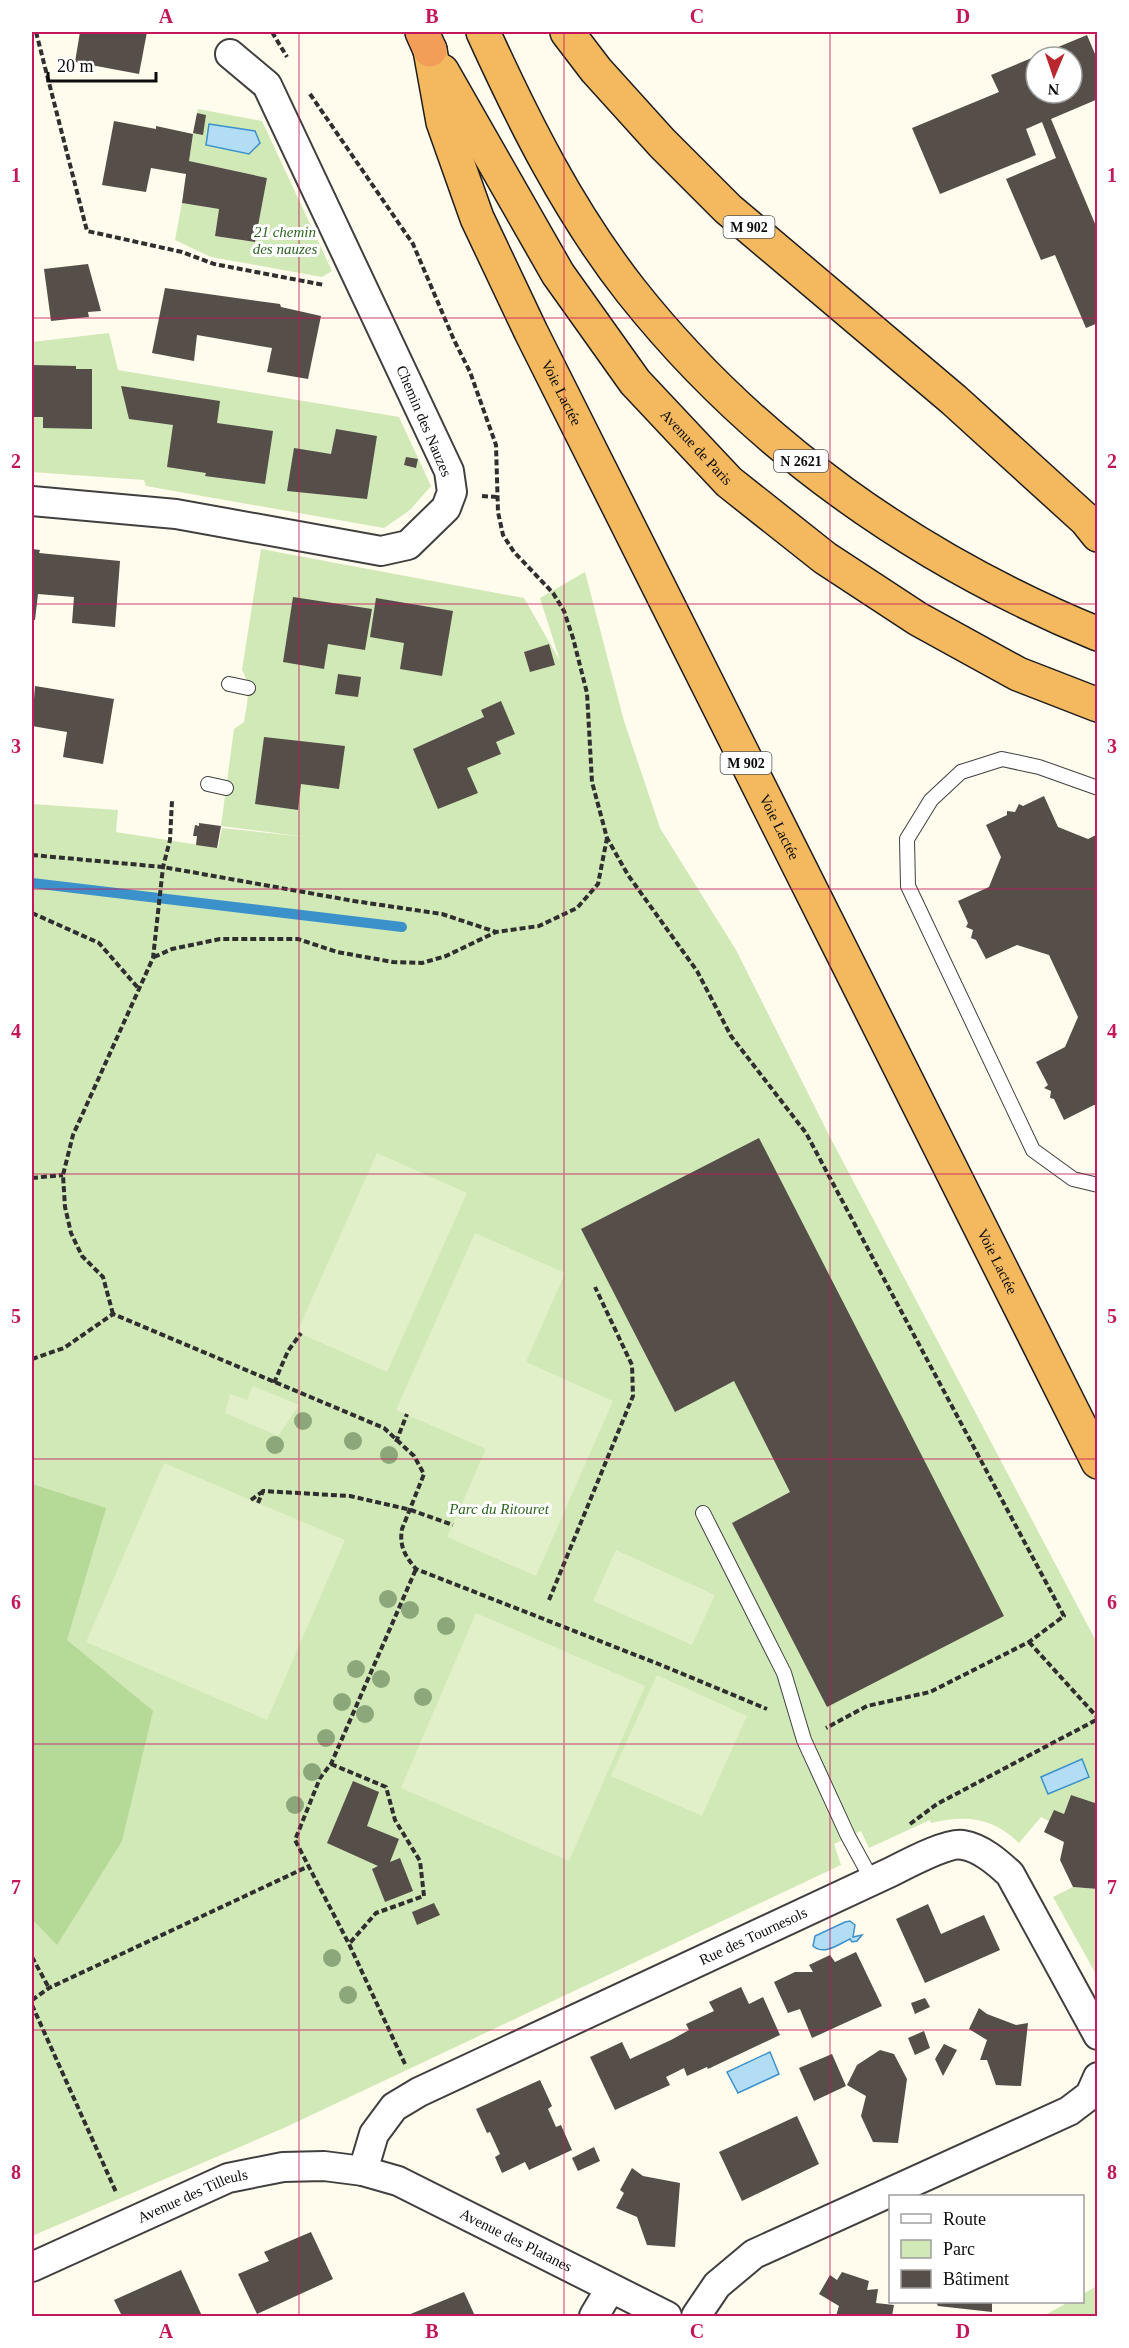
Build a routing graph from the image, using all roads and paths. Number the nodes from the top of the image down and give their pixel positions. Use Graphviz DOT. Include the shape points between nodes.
graph roads {
  1 [pos="36,32"];
  2 [pos="273,32"];
  3 [pos="483,32"];
  4 [pos="567,32"];
  5 [pos="426,40"];
  6 [pos="230,54"];
  7 [pos="288,59"];
  8 [pos="306,88"];
  9 [pos="366,292"];
  10 [pos="32,501"];
  11 [pos="1098,535"];
  12 [pos="1098,634"];
  13 [pos="229,684"];
  14 [pos="248,688"];
  15 [pos="1098,705"];
  16 [pos="208,784"];
  17 [pos="226,788"];
  18 [pos="1098,788"];
  19 [pos="172,801"];
  20 [pos="607,838"];
  21 [pos="32,855"];
  22 [pos="164,867"];
  23 [pos="32,913"];
  24 [pos="496,932"];
  25 [pos="153,958"];
  26 [pos="139,989"];
  27 [pos="63,1175"];
  28 [pos="32,1178"];
  29 [pos="1098,1185"];
  30 [pos="595,1287"];
  31 [pos="113,1314"];
  32 [pos="301,1333"];
  33 [pos="32,1359"];
  34 [pos="274,1383"];
  35 [pos="407,1414"];
  36 [pos="396,1442"];
  37 [pos="1098,1462"];
  38 [pos="263,1491"];
  39 [pos="251,1500"];
  40 [pos="258,1503"];
  41 [pos="411,1510"];
  42 [pos="704,1513"];
  43 [pos="453,1525"];
  44 [pos="416,1569"];
  45 [pos="549,1600"];
  46 [pos="1029,1642"];
  47 [pos="1098,1718"];
  48 [pos="804,1740"];
  49 [pos="331,1764"];
  50 [pos="309,1866"];
  51 [pos="882,1875"];
  52 [pos="349,1944"];
  53 [pos="32,1957"];
  54 [pos="50,1988"];
  55 [pos="32,2000"];
  56 [pos="32,2005"];
  57 [pos="1098,2036"];
  58 [pos="1098,2077"];
  59 [pos="418,2092"];
  60 [pos="363,2170"];
  61 [pos="130,2223"];
  62 [pos="32,2267"];
  63 [pos="610,2289"];
  64 [pos="594,2316"];
  65 [pos="667,2316"];
  66 [pos="696,2316"];
  1 -- 9 [label="path" via="87,231 182,252 214,264"];
  2 -- 7 [label="path"];
  3 -- 12 [label="highway, N 2621" via="537,146 572,206 630,290 724,394 763,432 839,491 911,539 1052,616"];
  4 -- 11 [label="highway, M 902" via="662,143 728,209 954,400"];
  5 -- 15 [label="highway, Avenue de Paris" via="558,274 634,382 729,482 825,558 918,619 1018,674"];
  5 -- 37 [label="highway, Voie Lactée / M 902" via="443,122 482,229"];
  6 -- 9 [label="street, Chemin des Nauzes" via="267,85"];
  8 -- 20 [label="path" via="413,244 470,372 496,445 498,512 503,535 553,593 573,638 587,693 592,782"];
  9 -- 10 [label="street, Chemin des Nauzes" via="449,471 452,492 446,508 408,545 381,551 176,514"];
  13 -- 14 [label="lane"];
  16 -- 17 [label="lane"];
  18 -- 29 [label="lane" via="1039,767 1002,759 960,772 931,800 907,839 908,886 1033,1150 1073,1179"];
  19 -- 22 [label="path"];
  20 -- 24 [label="path" via="598,884 578,908 539,926"];
  20 -- 46 [label="path" via="628,875 697,971 731,1036 806,1133 1064,1616"];
  21 -- 22 [label="path"];
  22 -- 24 [label="path" via="442,914"];
  22 -- 25 [label="path"];
  23 -- 26 [label="path" via="99,943"];
  24 -- 25 [label="path" via="422,963 337,952 298,939 220,939 171,949"];
  25 -- 26 [label="path"];
  26 -- 27 [label="path" via="73,1135"];
  27 -- 28 [label="path"];
  27 -- 31 [label="path" via="64,1207 71,1233 82,1256 103,1277"];
  30 -- 45 [label="path" via="632,1365 633,1396"];
  31 -- 33 [label="path" via="64,1348"];
  31 -- 34 [label="path"];
  32 -- 34 [label="path"];
  34 -- 36 [label="path" via="384,1428"];
  35 -- 36 [label="path"];
  36 -- 41 [label="path" via="414,1456 424,1474"];
  38 -- 39 [label="path"];
  38 -- 40 [label="path"];
  38 -- 41 [label="path" via="350,1496"];
  41 -- 43 [label="path"];
  41 -- 44 [label="path" via="400,1538 402,1549"];
  42 -- 48 [label="lane" via="784,1673"];
  44 -- 48 [label="path" via="775,1713"];
  44 -- 49 [label="path"];
  46 -- 47 [label="path"];
  46 -- 48 [label="path" via="930,1692 867,1706"];
  47 -- 51 [label="path" via="937,1804 904,1828"];
  48 -- 51 [label="lane" via="849,1836"];
  49 -- 50 [label="path" via="320,1778 295,1840"];
  49 -- 52 [label="path" via="387,1787 395,1820 420,1861 424,1896 376,1913"];
  50 -- 52 [label="path"];
  50 -- 54 [label="path"];
  51 -- 57 [label="street, Rue des Tournesols" via="961,1844 990,1856 1010,1874"];
  51 -- 59 [label="street, Rue des Tournesols"];
  52 -- 59 [label="path"];
  53 -- 54 [label="path"];
  54 -- 55 [label="path"];
  56 -- 61 [label="path"];
  58 -- 66 [label="street" via="1090,2095 1069,2111 754,2254 717,2285"];
  59 -- 60 [label="street, Rue des Tournesols" via="394,2108 374,2134"];
  60 -- 61 [label="street, Avenue des Tilleuls" via="283,2166 228,2178"];
  60 -- 63 [label="street, Avenue des Platanes" via="398,2181"];
  61 -- 62 [label="street, Avenue des Tilleuls"];
  63 -- 64 [label="street"];
  63 -- 65 [label="street, Avenue des Platanes"];
}
